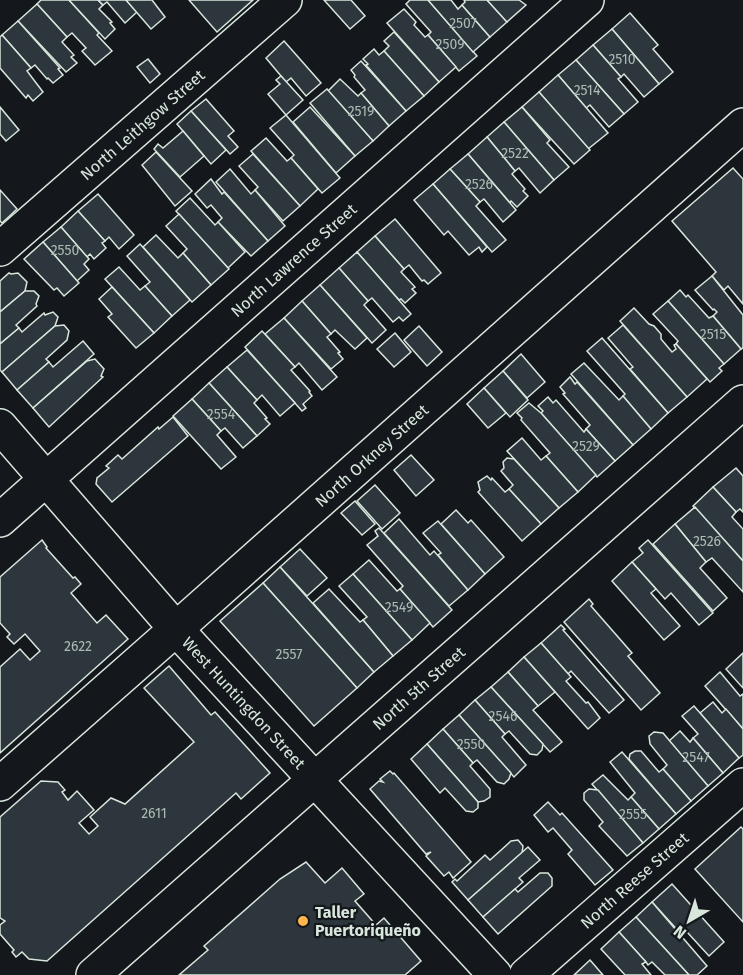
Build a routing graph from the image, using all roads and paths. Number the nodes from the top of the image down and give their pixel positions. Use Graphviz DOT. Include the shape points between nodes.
graph roads {
  1 [pos="285,0"];
  2 [pos="587,0"];
  3 [pos="743,125"];
  4 [pos="0,249"];
  5 [pos="743,402"];
  6 [pos="0,426"];
  7 [pos="46,480"];
  8 [pos="0,520"];
  9 [pos="176,629"];
  10 [pos="315,779"];
  11 [pos="0,784"];
  12 [pos="743,785"];
  13 [pos="93,975"];
  14 [pos="495,975"];
  15 [pos="526,975"];
  1 -- 4 [label="street, North Leithgow Street"];
  2 -- 7 [label="street, North Lawrence Street"];
  3 -- 9 [label="street, North Orkney Street"];
  5 -- 10 [label="street, North 5th Street"];
  6 -- 7 [label="street, West Huntingdon Street"];
  7 -- 8 [label="street, North Lawrence Street"];
  7 -- 9 [label="street, West Huntingdon Street"];
  9 -- 10 [label="street, West Huntingdon Street"];
  9 -- 11 [label="street, North Orkney Street"];
  10 -- 13 [label="street, North 5th Street"];
  10 -- 14 [label="street, West Huntingdon Street"];
  12 -- 15 [label="street, North Reese Street"];
}
